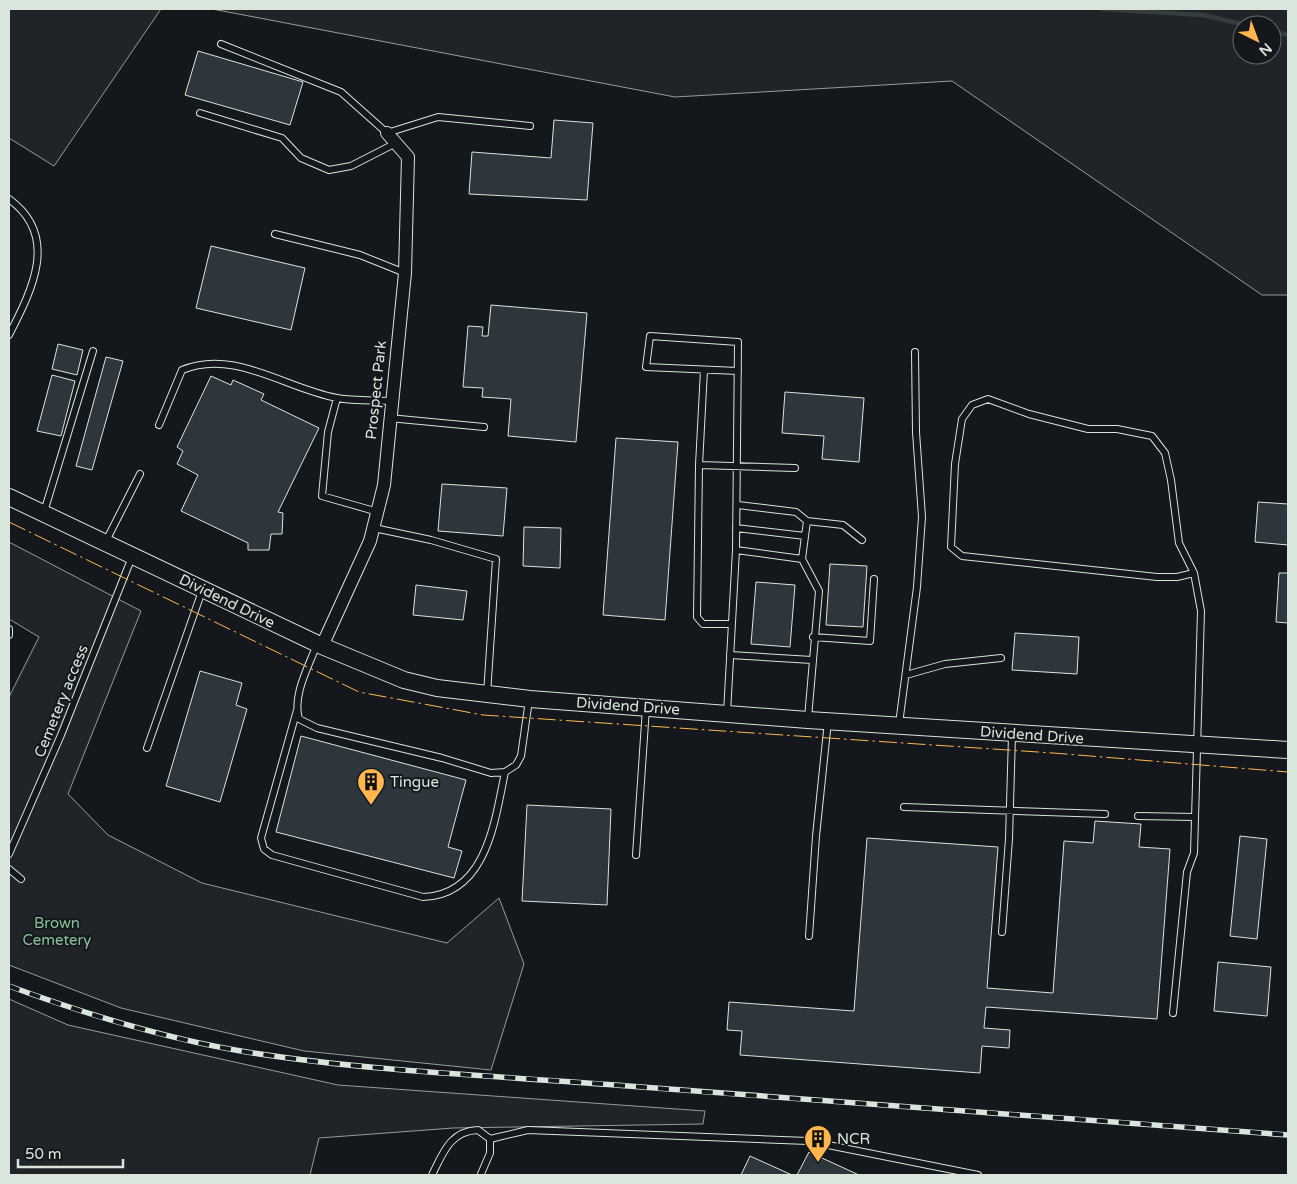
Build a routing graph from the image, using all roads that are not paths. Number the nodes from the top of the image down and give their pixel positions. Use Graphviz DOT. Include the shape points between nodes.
graph roads {
  1 [pos="221,44"];
  2 [pos="200,113"];
  3 [pos="530,126"];
  4 [pos="387,133"];
  5 [pos="396,143"];
  6 [pos="9,199"];
  7 [pos="275,234"];
  8 [pos="405,273"];
  9 [pos="9,335"];
  10 [pos="93,351"];
  11 [pos="915,352"];
  12 [pos="704,370"];
  13 [pos="738,371"];
  14 [pos="337,398"];
  15 [pos="391,401"];
  16 [pos="389,418"];
  17 [pos="159,425"];
  18 [pos="484,427"];
  19 [pos="699,464"];
  20 [pos="738,467"];
  21 [pos="795,468"];
  22 [pos="140,474"];
  23 [pos="9,496"];
  24 [pos="738,505"];
  25 [pos="44,513"];
  26 [pos="379,513"];
  27 [pos="807,521"];
  28 [pos="374,528"];
  29 [pos="736,528"];
  30 [pos="805,536"];
  31 [pos="862,540"];
  32 [pos="105,542"];
  33 [pos="736,550"];
  34 [pos="132,555"];
  35 [pos="802,559"];
  36 [pos="1194,573"];
  37 [pos="874,579"];
  38 [pos="202,590"];
  39 [pos="731,624"];
  40 [pos="9,629"];
  41 [pos="9,634"];
  42 [pos="813,637"];
  43 [pos="319,645"];
  44 [pos="730,656"];
  45 [pos="1001,658"];
  46 [pos="812,660"];
  47 [pos="906,675"];
  48 [pos="487,694"];
  49 [pos="530,698"];
  50 [pos="646,707"];
  51 [pos="297,710"];
  52 [pos="728,713"];
  53 [pos="808,720"];
  54 [pos="829,720"];
  55 [pos="899,725"];
  56 [pos="1012,733"];
  57 [pos="1197,745"];
  58 [pos="147,748"];
  59 [pos="1288,750"];
  60 [pos="505,772"];
  61 [pos="904,807"];
  62 [pos="1010,810"];
  63 [pos="1105,814"];
  64 [pos="1138,816"];
  65 [pos="1196,817"];
  66 [pos="9,854"];
  67 [pos="636,855"];
  68 [pos="9,869"];
  69 [pos="21,878"];
  70 [pos="1002,932"];
  71 [pos="809,936"];
  72 [pos="1173,1013"];
  73 [pos="490,1139"];
  74 [pos="432,1175"];
  75 [pos="482,1175"];
  76 [pos="978,1175"];
  1 -- 4 [label="lane" via="341,92"];
  2 -- 5 [label="lane" via="282,138 301,158 329,170 351,166"];
  3 -- 4 [label="lane" via="438,117"];
  4 -- 5 [label="street, Prospect Park"];
  5 -- 8 [label="street, Prospect Park" via="408,157"];
  6 -- 9 [label="lane" via="24,210 34,229 39,249 27,300"];
  7 -- 8 [label="lane" via="360,255"];
  8 -- 15 [label="street, Prospect Park"];
  10 -- 25 [label="lane"];
  11 -- 47 [label="lane" via="922,517"];
  12 -- 13 [label="lane"];
  12 -- 13 [label="lane" via="646,367 650,336 738,342"];
  12 -- 19 [label="lane"];
  13 -- 20 [label="lane"];
  14 -- 15 [label="lane"];
  14 -- 17 [label="lane" via="223,362 198,363 182,370"];
  14 -- 26 [label="lane" via="328,432 322,496"];
  15 -- 16 [label="street, Prospect Park"];
  16 -- 18 [label="lane"];
  16 -- 26 [label="street, Prospect Park"];
  19 -- 20 [label="lane"];
  19 -- 39 [label="lane" via="697,617 703,624"];
  20 -- 21 [label="lane"];
  20 -- 24 [label="lane"];
  22 -- 32 [label="lane"];
  23 -- 25 [label="street, Dividend Drive"];
  24 -- 27 [label="lane" via="796,512"];
  24 -- 29 [label="lane"];
  25 -- 32 [label="street, Dividend Drive"];
  26 -- 28 [label="street, Prospect Park"];
  27 -- 30 [label="lane"];
  27 -- 31 [label="lane" via="843,525"];
  28 -- 43 [label="street, Prospect Park"];
  28 -- 48 [label="lane" via="496,559"];
  29 -- 30 [label="lane"];
  29 -- 33 [label="lane"];
  30 -- 35 [label="lane"];
  32 -- 34 [label="street, Dividend Drive"];
  33 -- 35 [label="lane"];
  33 -- 39 [label="lane"];
  34 -- 38 [label="street, Dividend Drive"];
  34 -- 66 [label="lane, Cemetery access" via="61,735"];
  35 -- 42 [label="lane" via="818,591"];
  36 -- 36 [label="lane" via="1157,578 962,556 951,547 950,530 962,419 972,404 988,400 1088,429 1118,429 1152,436 1165,453 1179,543"];
  36 -- 57 [label="lane" via="1201,612"];
  37 -- 42 [label="lane" via="870,640"];
  38 -- 43 [label="street, Dividend Drive"];
  38 -- 58 [label="lane"];
  39 -- 44 [label="lane"];
  40 -- 41 [label="lane"];
  42 -- 46 [label="lane"];
  43 -- 48 [label="street, Dividend Drive" via="404,680"];
  43 -- 51 [label="lane" via="300,692"];
  44 -- 46 [label="lane"];
  44 -- 52 [label="lane"];
  45 -- 47 [label="lane" via="945,664"];
  46 -- 53 [label="lane"];
  47 -- 55 [label="lane"];
  48 -- 49 [label="street, Dividend Drive"];
  49 -- 50 [label="street, Dividend Drive"];
  49 -- 60 [label="lane" via="521,756 516,765"];
  50 -- 52 [label="street, Dividend Drive"];
  50 -- 67 [label="lane"];
  51 -- 60 [label="lane" via="299,719 317,728 491,773"];
  51 -- 60 [label="lane" via="261,838 264,849 272,855 423,897 436,897 452,891 484,855"];
  52 -- 53 [label="street, Dividend Drive"];
  53 -- 54 [label="street, Dividend Drive"];
  54 -- 55 [label="street, Dividend Drive"];
  54 -- 71 [label="lane"];
  55 -- 56 [label="street, Dividend Drive"];
  56 -- 57 [label="street, Dividend Drive"];
  56 -- 62 [label="lane"];
  57 -- 59 [label="street, Dividend Drive"];
  57 -- 65 [label="lane"];
  61 -- 62 [label="lane"];
  62 -- 63 [label="lane"];
  62 -- 70 [label="lane"];
  64 -- 65 [label="lane"];
  65 -- 72 [label="lane" via="1194,853 1187,872"];
  68 -- 69 [label="lane"];
  73 -- 74 [label="lane" via="478,1130 457,1135 447,1145"];
  73 -- 75 [label="lane" via="490,1153"];
  73 -- 76 [label="lane" via="528,1130 808,1141"];
}
